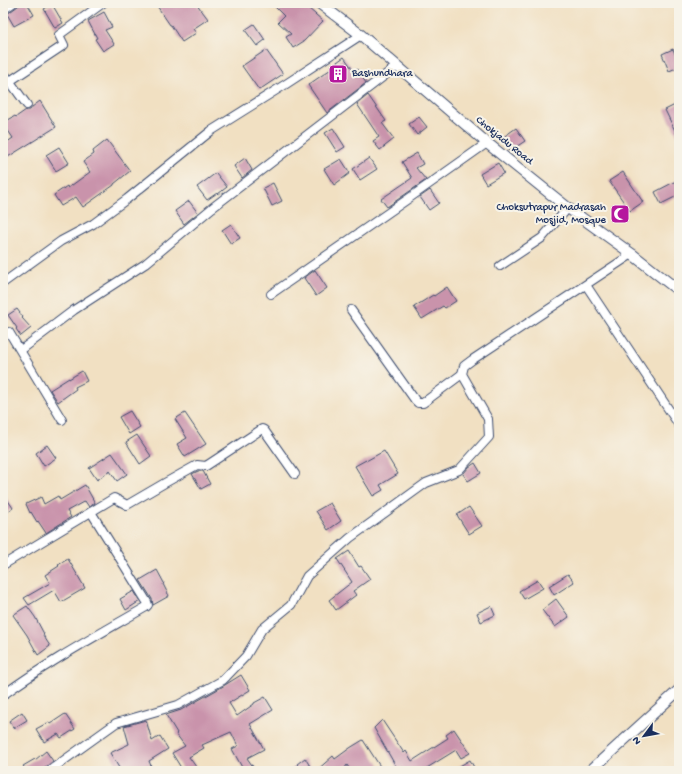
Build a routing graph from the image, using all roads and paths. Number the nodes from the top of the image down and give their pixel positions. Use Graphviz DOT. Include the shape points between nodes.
graph roads {
  1 [pos="13,3"];
  2 [pos="103,3"];
  3 [pos="319,3"];
  4 [pos="3,10"];
  5 [pos="361,35"];
  6 [pos="397,66"];
  7 [pos="3,72"];
  8 [pos="10,81"];
  9 [pos="27,105"];
  10 [pos="487,143"];
  11 [pos="568,208"];
  12 [pos="632,254"];
  13 [pos="500,266"];
  14 [pos="3,283"];
  15 [pos="586,285"];
  16 [pos="679,291"];
  17 [pos="271,294"];
  18 [pos="351,310"];
  19 [pos="9,332"];
  20 [pos="21,350"];
  21 [pos="462,374"];
  22 [pos="62,420"];
  23 [pos="679,425"];
  24 [pos="295,474"];
  25 [pos="91,512"];
  26 [pos="3,565"];
  27 [pos="679,690"];
  28 [pos="3,695"];
  29 [pos="50,771"];
  30 [pos="590,771"];
  1 -- 4 [label="street"];
  2 -- 8 [label="street" via="59,35 64,45"];
  3 -- 5 [label="street, Chokjadu Road"];
  5 -- 6 [label="street, Chokjadu Road"];
  5 -- 14 [label="street" via="211,131 93,224 61,241"];
  6 -- 10 [label="street, Chokjadu Road"];
  6 -- 20 [label="street" via="212,208 145,264 74,310"];
  7 -- 8 [label="street"];
  8 -- 9 [label="street"];
  10 -- 11 [label="street, Chokjadu Road"];
  10 -- 17 [label="street"];
  11 -- 12 [label="street, Chokjadu Road"];
  11 -- 13 [label="street" via="542,238"];
  12 -- 15 [label="street"];
  12 -- 16 [label="street, Chokjadu Road"];
  15 -- 21 [label="street" via="472,360 464,366"];
  15 -- 23 [label="street"];
  18 -- 21 [label="street" via="418,403 423,403"];
  19 -- 20 [label="street"];
  20 -- 22 [label="street"];
  21 -- 29 [label="street" via="488,419 489,437 459,470 426,483 350,538 307,576 291,605 262,628 246,656 223,680 178,705 116,723"];
  24 -- 25 [label="street" via="262,429 206,466 197,465 127,505 114,498"];
  25 -- 26 [label="street"];
  25 -- 28 [label="street" via="148,605 26,678"];
  27 -- 30 [label="street"];
}
